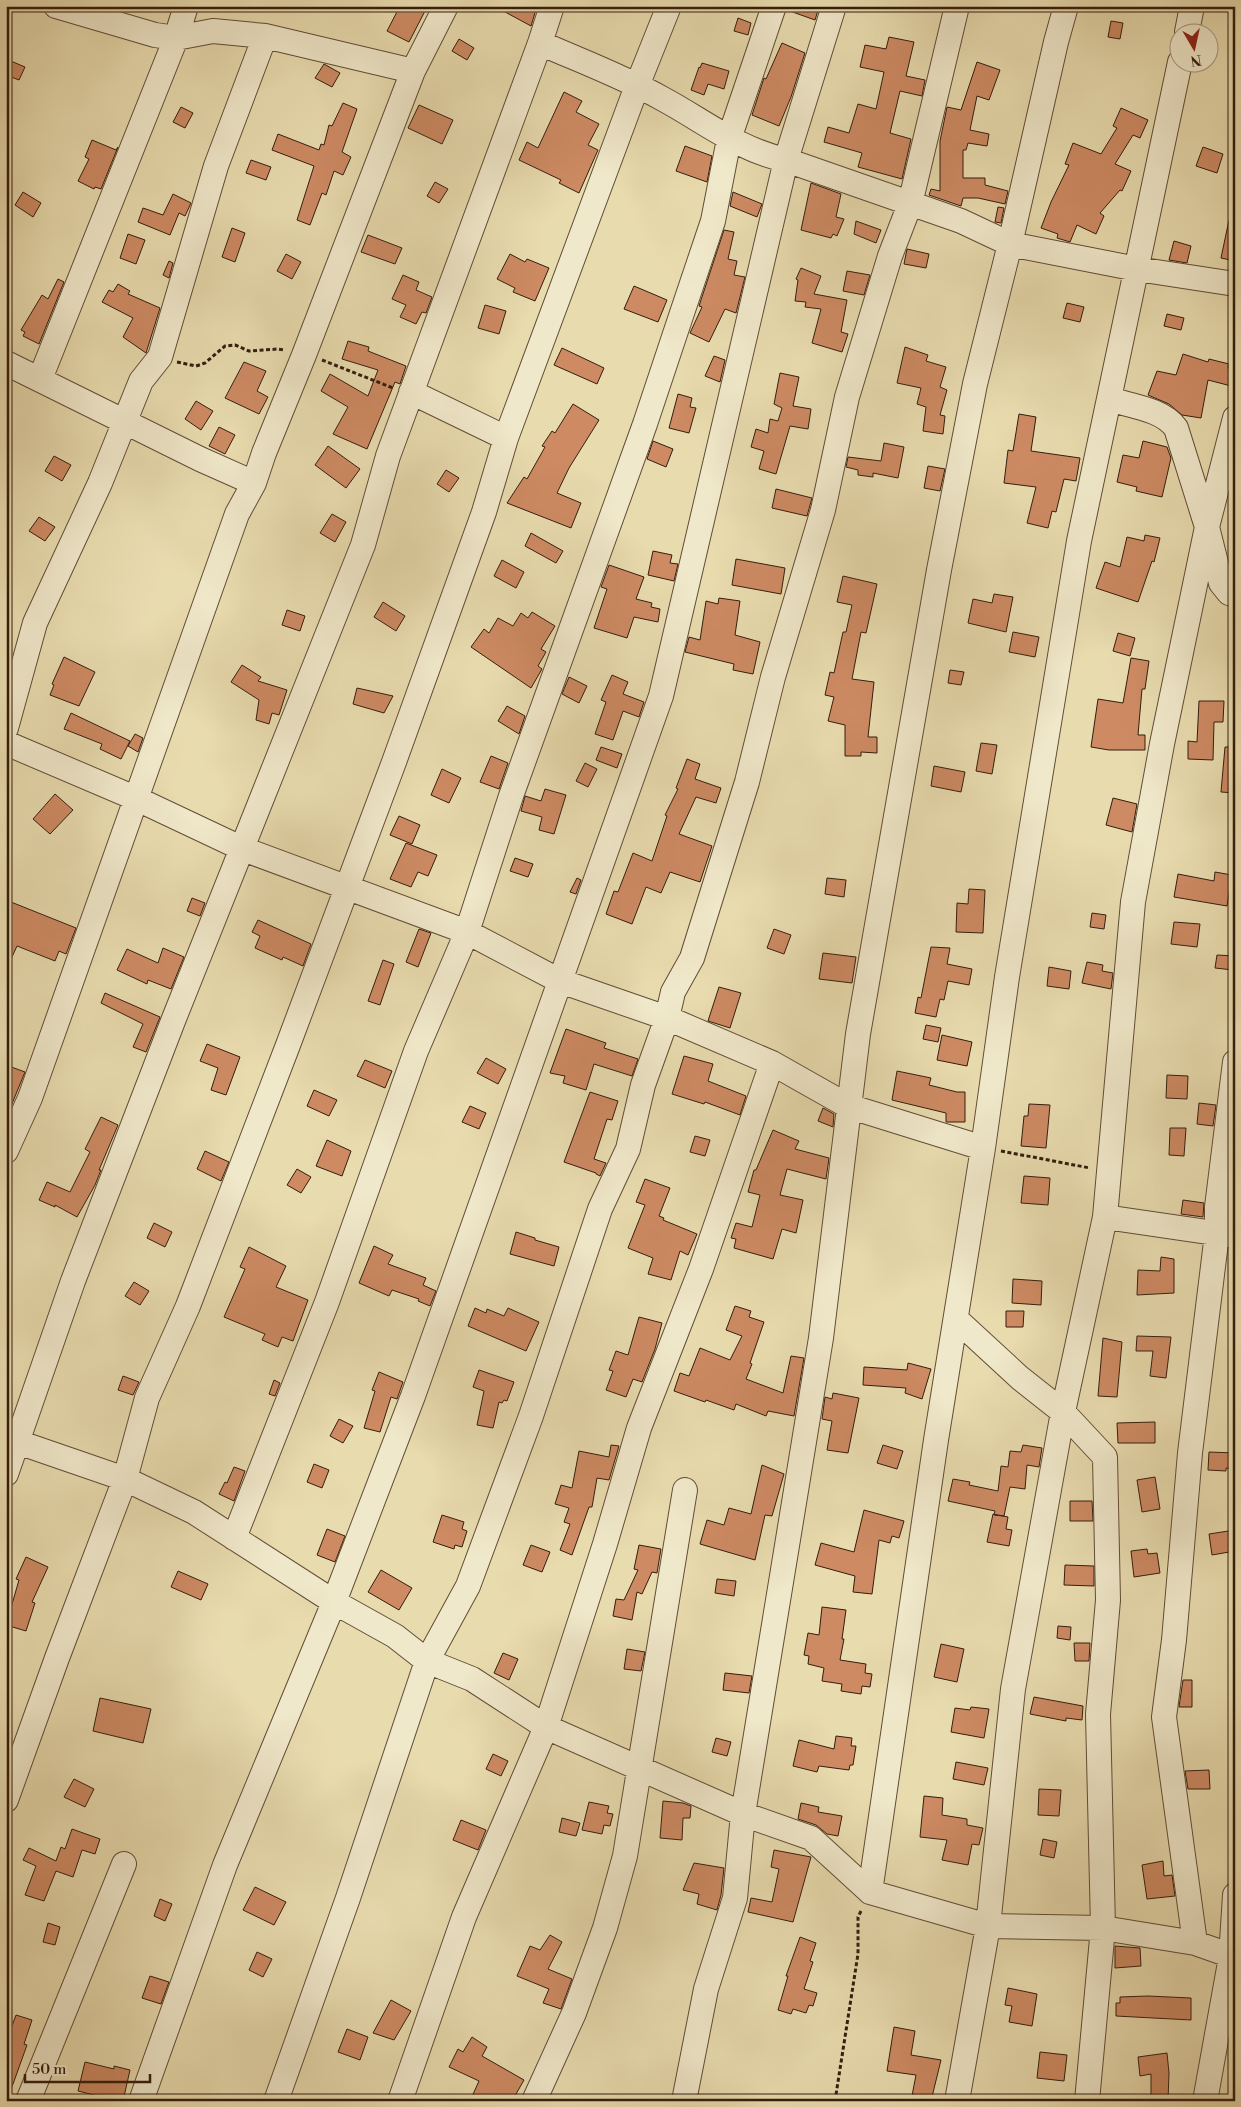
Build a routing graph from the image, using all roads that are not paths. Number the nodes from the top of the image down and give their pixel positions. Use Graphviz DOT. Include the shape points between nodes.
graph roads {
  1 [pos="186,6"];
  2 [pos="446,6"];
  3 [pos="552,6"];
  4 [pos="669,6"];
  5 [pos="774,6"];
  6 [pos="834,6"];
  7 [pos="956,6"];
  8 [pos="1066,6"];
  9 [pos="1192,6"];
  10 [pos="69,8"];
  11 [pos="1189,22"];
  12 [pos="265,36"];
  13 [pos="176,38"];
  14 [pos="540,43"];
  15 [pos="414,71"];
  16 [pos="1178,72"];
  17 [pos="637,86"];
  18 [pos="729,139"];
  19 [pos="786,160"];
  20 [pos="910,204"];
  21 [pos="1010,244"];
  22 [pos="1137,269"];
  23 [pos="1235,284"];
  24 [pos="6,363"];
  25 [pos="40,379"];
  26 [pos="411,392"];
  27 [pos="1109,399"];
  28 [pos="1235,418"];
  29 [pos="124,421"];
  30 [pos="506,438"];
  31 [pos="254,483"];
  32 [pos="1207,527"];
  33 [pos="1235,596"];
  34 [pos="6,728"];
  35 [pos="6,743"];
  36 [pos="135,798"];
  37 [pos="243,849"];
  38 [pos="347,886"];
  39 [pos="467,932"];
  40 [pos="560,981"];
  41 [pos="667,1018"];
  42 [pos="1235,1062"];
  43 [pos="772,1063"];
  44 [pos="848,1106"];
  45 [pos="983,1148"];
  46 [pos="6,1151"];
  47 [pos="1105,1217"];
  48 [pos="1226,1235"];
  49 [pos="956,1319"];
  50 [pos="1063,1412"];
  51 [pos="12,1441"];
  52 [pos="6,1474"];
  53 [pos="125,1479"];
  54 [pos="685,1490"];
  55 [pos="234,1538"];
  56 [pos="334,1602"];
  57 [pos="427,1661"];
  58 [pos="546,1727"];
  59 [pos="638,1769"];
  60 [pos="6,1800"];
  61 [pos="743,1814"];
  62 [pos="124,1864"];
  63 [pos="870,1892"];
  64 [pos="1235,1895"];
  65 [pos="988,1926"];
  66 [pos="1103,1928"];
  67 [pos="1195,1943"];
  68 [pos="1233,1957"];
  69 [pos="28,2101"];
  70 [pos="141,2101"];
  71 [pos="276,2101"];
  72 [pos="400,2101"];
  73 [pos="534,2101"];
  74 [pos="684,2101"];
  75 [pos="957,2101"];
  76 [pos="1087,2101"];
  77 [pos="1204,2101"];
  1 -- 13 [label="street"];
  2 -- 15 [label="street"];
  3 -- 14 [label="street"];
  4 -- 17 [label="street"];
  5 -- 18 [label="street"];
  6 -- 19 [label="street"];
  7 -- 20 [label="street"];
  8 -- 21 [label="street"];
  9 -- 11 [label="street"];
  10 -- 13 [label="street" via="155,35"];
  12 -- 13 [label="street" via="213,31"];
  12 -- 15 [label="street"];
  12 -- 29 [label="street" via="216,166 160,357 141,381"];
  13 -- 25 [label="street"];
  14 -- 17 [label="street"];
  14 -- 26 [label="street"];
  15 -- 31 [label="street"];
  16 -- 22 [label="street"];
  17 -- 18 [label="street"];
  17 -- 30 [label="street"];
  18 -- 19 [label="street"];
  18 -- 39 [label="street" via="713,221 646,424 511,796"];
  19 -- 20 [label="street"];
  19 -- 40 [label="street" via="661,696"];
  20 -- 21 [label="street" via="961,221"];
  20 -- 41 [label="street" via="890,256 847,397 823,510 772,677 747,782 692,958 673,992"];
  21 -- 22 [label="street"];
  21 -- 44 [label="street" via="975,384 939,570"];
  22 -- 23 [label="street"];
  22 -- 27 [label="street"];
  24 -- 25 [label="street"];
  25 -- 29 [label="street"];
  26 -- 30 [label="street"];
  26 -- 37 [label="street" via="388,456 363,545"];
  27 -- 32 [label="street" via="1169,419 1176,428"];
  27 -- 45 [label="street" via="1079,541 1007,977"];
  28 -- 32 [label="street"];
  29 -- 31 [label="street"];
  29 -- 34 [label="street" via="100,483 35,623"];
  30 -- 38 [label="street" via="484,512"];
  31 -- 36 [label="street" via="237,514"];
  32 -- 33 [label="street" via="1221,583"];
  32 -- 47 [label="street" via="1162,744 1134,902"];
  35 -- 36 [label="street"];
  36 -- 37 [label="street"];
  36 -- 46 [label="street" via="30,1098"];
  37 -- 38 [label="street"];
  37 -- 51 [label="street"];
  38 -- 39 [label="street"];
  38 -- 53 [label="street" via="188,1306 147,1398"];
  39 -- 40 [label="street"];
  39 -- 55 [label="street" via="416,1051 327,1302"];
  40 -- 41 [label="street"];
  40 -- 56 [label="street" via="414,1396"];
  41 -- 43 [label="street"];
  41 -- 57 [label="street" via="643,1084 628,1149 600,1210 531,1416 468,1586"];
  42 -- 48 [label="street" via="1217,1207"];
  43 -- 44 [label="street"];
  43 -- 58 [label="street" via="701,1269 639,1428"];
  44 -- 45 [label="street"];
  44 -- 61 [label="street" via="821,1338"];
  45 -- 49 [label="street"];
  47 -- 48 [label="street"];
  47 -- 50 [label="street"];
  48 -- 67 [label="street" via="1190,1453 1164,1717"];
  49 -- 50 [label="street" via="1020,1378"];
  49 -- 63 [label="street"];
  50 -- 65 [label="street" via="1013,1689"];
  50 -- 66 [label="street" via="1105,1457 1108,1600 1098,1714"];
  51 -- 52 [label="street"];
  51 -- 53 [label="street"];
  53 -- 55 [label="street" via="194,1512"];
  53 -- 60 [label="street"];
  54 -- 59 [label="street"];
  55 -- 56 [label="street"];
  56 -- 57 [label="street" via="395,1636"];
  56 -- 70 [label="street" via="226,1865"];
  57 -- 58 [label="street" via="472,1679"];
  57 -- 71 [label="street"];
  58 -- 59 [label="street"];
  58 -- 72 [label="street" via="464,1917"];
  59 -- 61 [label="street"];
  59 -- 73 [label="street" via="625,1856 605,1928 574,2013"];
  61 -- 63 [label="street" via="811,1838"];
  61 -- 74 [label="street" via="735,1898 706,1989"];
  62 -- 69 [label="street"];
  63 -- 65 [label="street"];
  64 -- 68 [label="street"];
  65 -- 66 [label="street"];
  65 -- 75 [label="street"];
  66 -- 67 [label="street"];
  66 -- 76 [label="street"];
  67 -- 68 [label="street"];
  68 -- 77 [label="street"];
}
